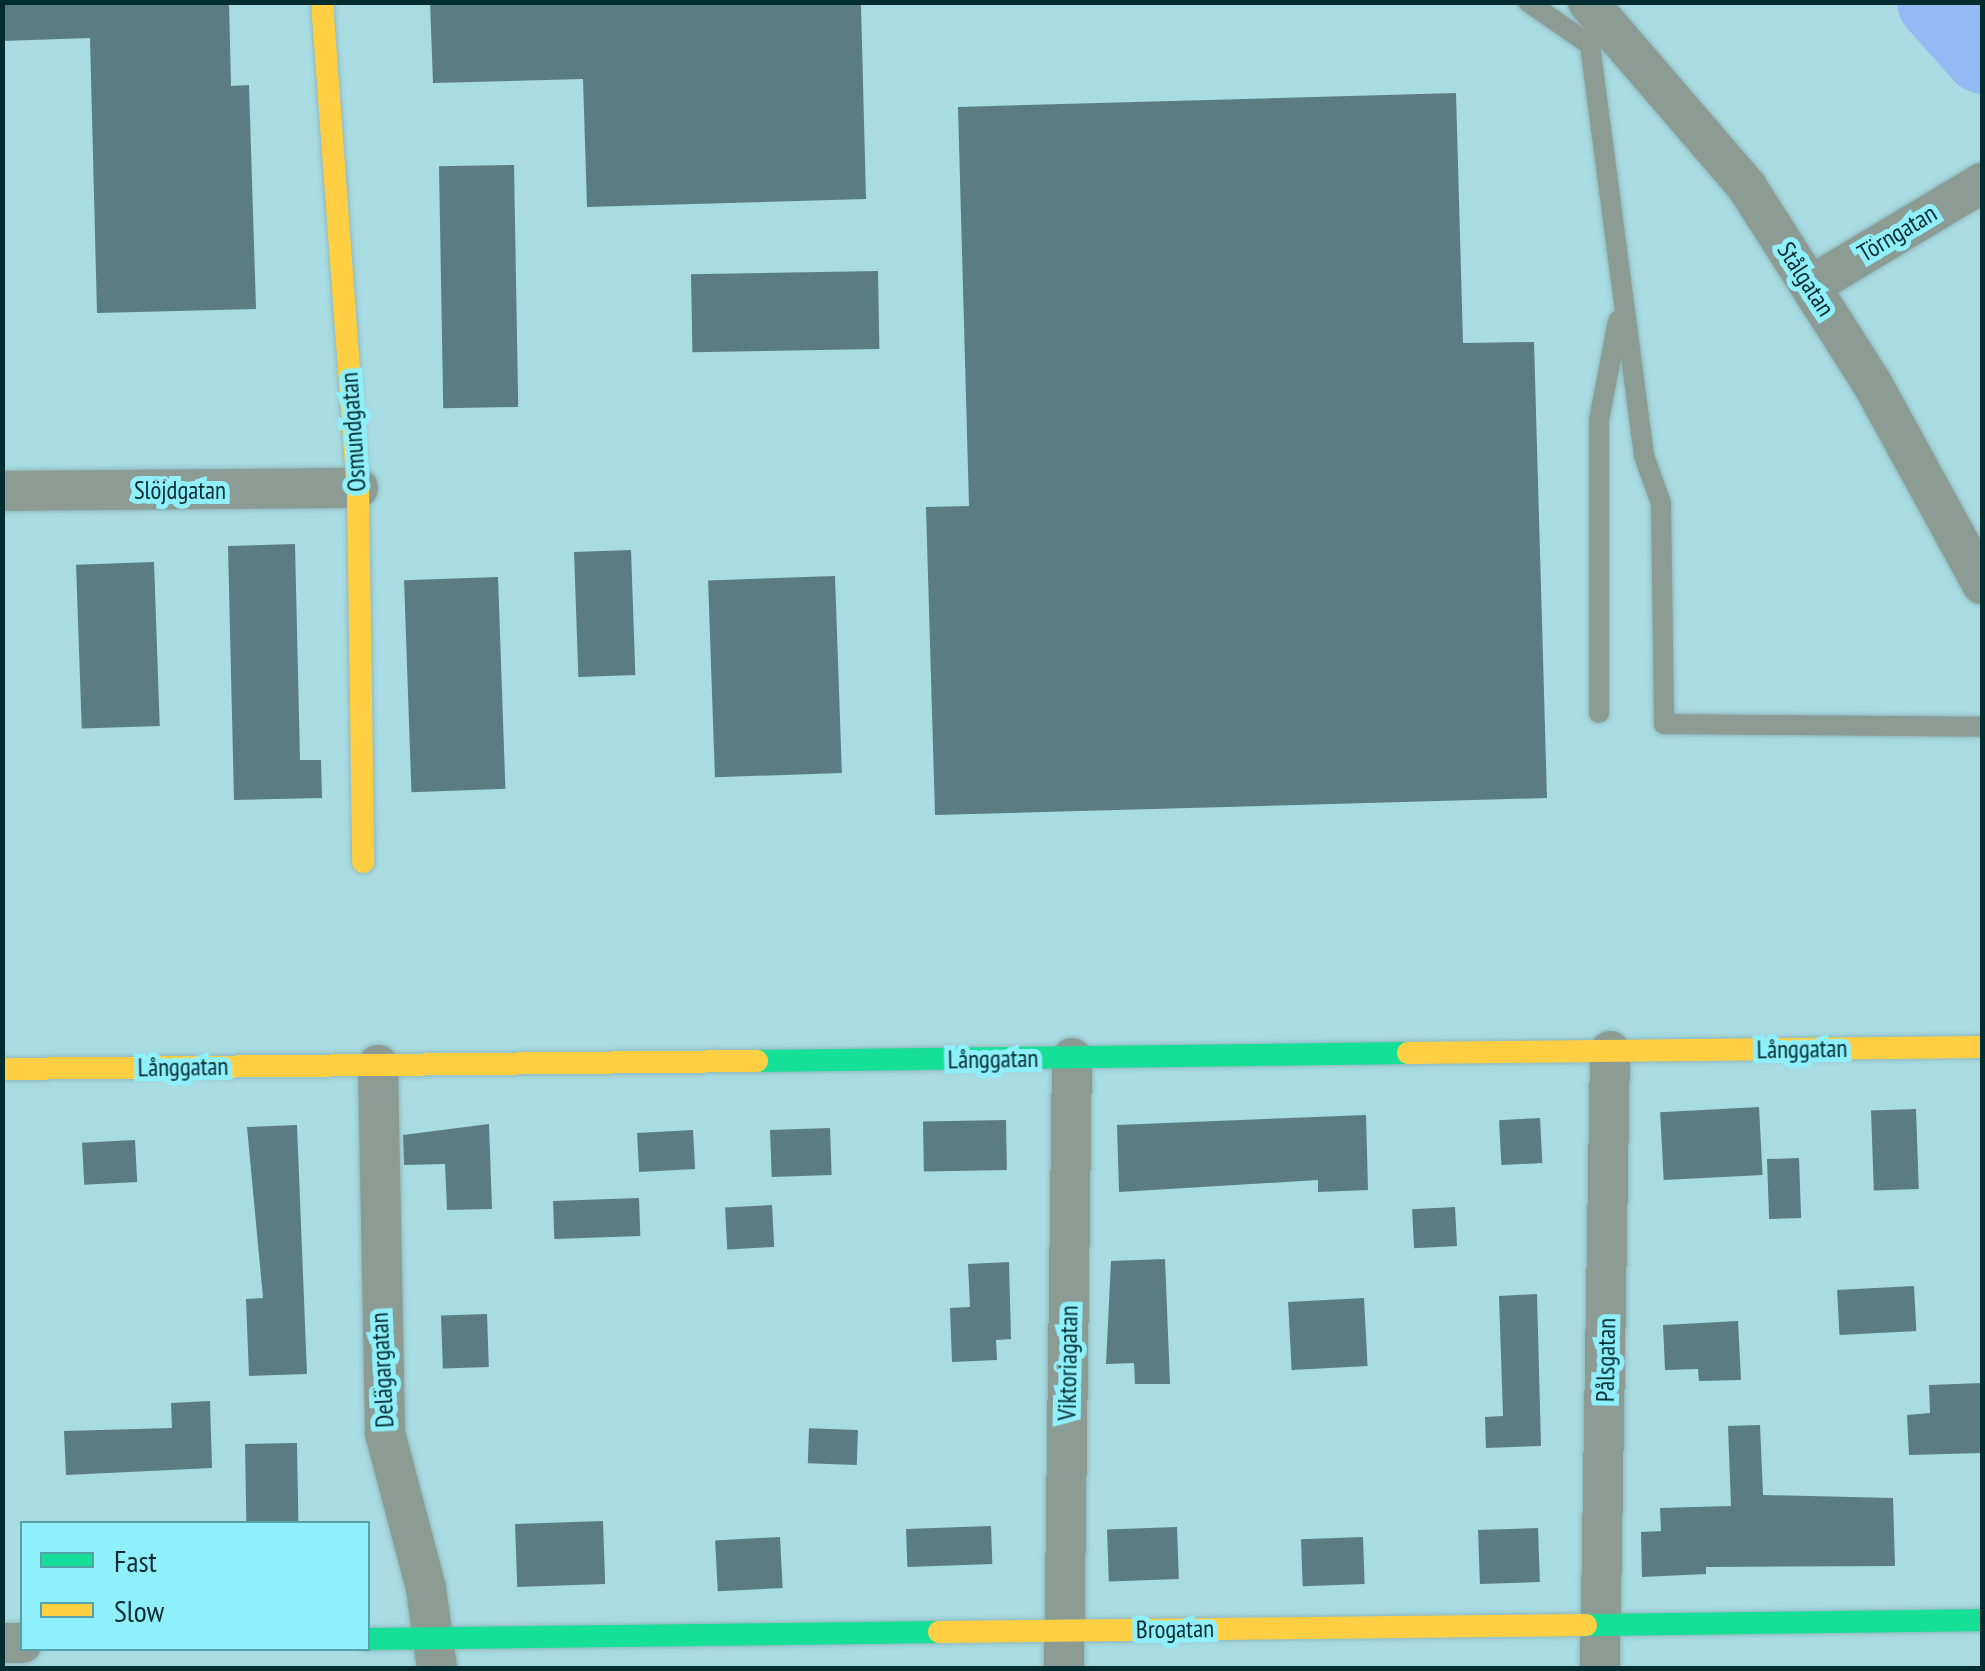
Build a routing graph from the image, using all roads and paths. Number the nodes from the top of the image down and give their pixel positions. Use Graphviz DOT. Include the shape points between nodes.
graph roads {
  1 [pos="322,2"];
  2 [pos="1528,2"];
  3 [pos="1588,2"];
  4 [pos="1982,183"];
  5 [pos="1812,285"];
  6 [pos="1622,305"];
  7 [pos="358,488"];
  8 [pos="2,491"];
  9 [pos="1982,584"];
  10 [pos="1599,712"];
  11 [pos="1982,727"];
  12 [pos="363,862"];
  13 [pos="1982,1047"];
  14 [pos="1610,1052"];
  15 [pos="1072,1058"];
  16 [pos="378,1065"];
  17 [pos="2,1069"];
  18 [pos="1982,1620"];
  19 [pos="1602,1624"];
  20 [pos="370,1639"];
  21 [pos="1064,1649"];
  22 [pos="436,1653"];
  23 [pos="1600,1668"];
  1 -- 7 [label="street, Osmundgatan"];
  2 -- 6 [label="lane" via="1590,45"];
  3 -- 5 [label="street, Stålgatan" via="1747,188"];
  4 -- 5 [label="street, Törngatan"];
  5 -- 9 [label="street, Stålgatan"];
  6 -- 10 [label="lane" via="1599,420"];
  6 -- 11 [label="lane" via="1644,456 1660,504 1664,724"];
  7 -- 8 [label="street, Slöjdgatan"];
  7 -- 12 [label="street, Osmundgatan"];
  13 -- 14 [label="street, Långgatan"];
  14 -- 15 [label="street, Långgatan"];
  14 -- 19 [label="street, Pålsgatan"];
  15 -- 16 [label="street, Långgatan"];
  15 -- 21 [label="street, Viktoriagatan"];
  16 -- 17 [label="street, Långgatan"];
  16 -- 22 [label="street, Delägargatan" via="384,1433"];
  18 -- 19 [label="street, Brogatan"];
  19 -- 21 [label="street, Brogatan"];
  19 -- 23 [label="street, Pålsgatan"];
  20 -- 22 [label="street, Brogatan"];
  21 -- 22 [label="street, Brogatan"];
}
